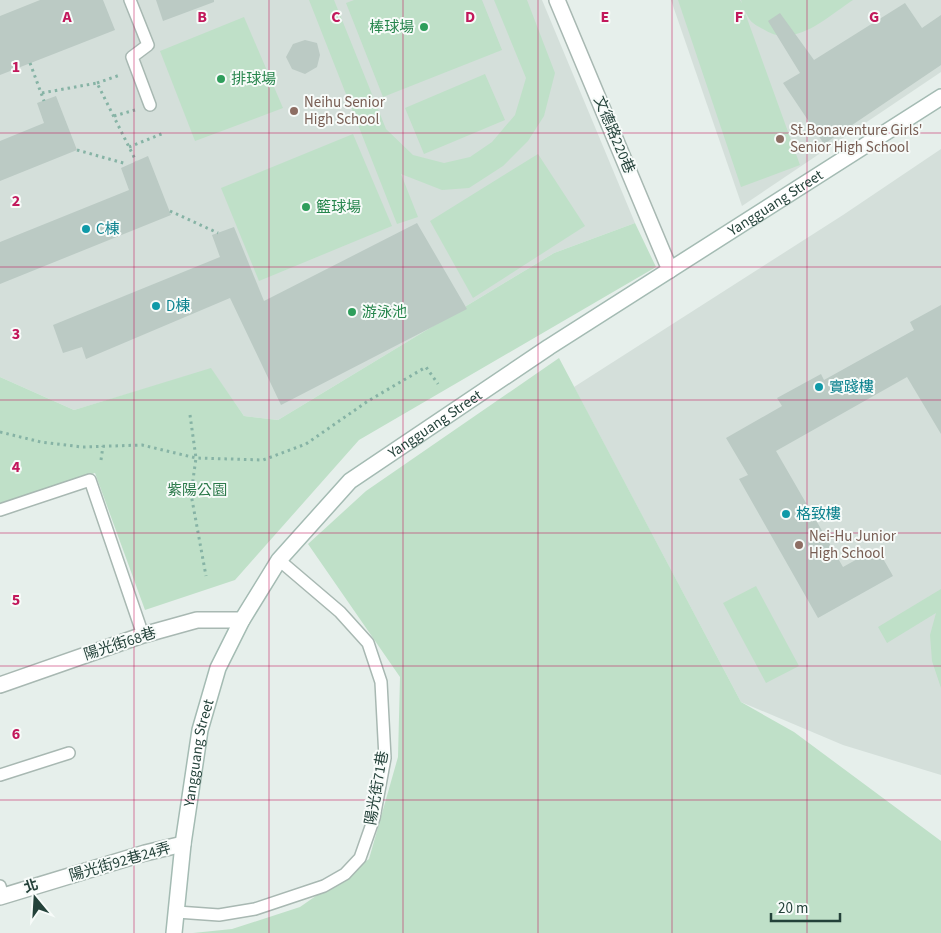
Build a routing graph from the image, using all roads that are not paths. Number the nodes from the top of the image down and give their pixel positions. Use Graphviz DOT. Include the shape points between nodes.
graph roads {
  1 [pos="130,0"];
  2 [pos="558,0"];
  3 [pos="941,96"];
  4 [pos="150,105"];
  5 [pos="670,270"];
  6 [pos="0,510"];
  7 [pos="279,560"];
  8 [pos="242,620"];
  9 [pos="142,635"];
  10 [pos="0,685"];
  11 [pos="69,753"];
  12 [pos="0,776"];
  13 [pos="183,844"];
  14 [pos="1,893"];
  15 [pos="177,912"];
  16 [pos="174,933"];
  1 -- 4 [label="lane" via="148,45 132,57"];
  2 -- 5 [label="street, 文德路220巷"];
  3 -- 5 [label="street, Yangguang Street"];
  5 -- 7 [label="street, Yangguang Street" via="350,481"];
  6 -- 9 [label="lane" via="90,480"];
  7 -- 8 [label="street, Yangguang Street"];
  7 -- 15 [label="lane, 陽光街71巷" via="340,612 368,643 382,682 385,758 374,818 360,858 345,874 324,886 255,909 219,915"];
  8 -- 9 [label="street, 陽光街68巷" via="197,620"];
  8 -- 13 [label="street, Yangguang Street" via="218,668 200,730"];
  9 -- 10 [label="street, 陽光街68巷"];
  11 -- 12 [label="lane"];
  13 -- 14 [label="street, 陽光街92巷24弄"];
  13 -- 15 [label="street, Yangguang Street"];
  15 -- 16 [label="street, Yangguang Street"];
}
